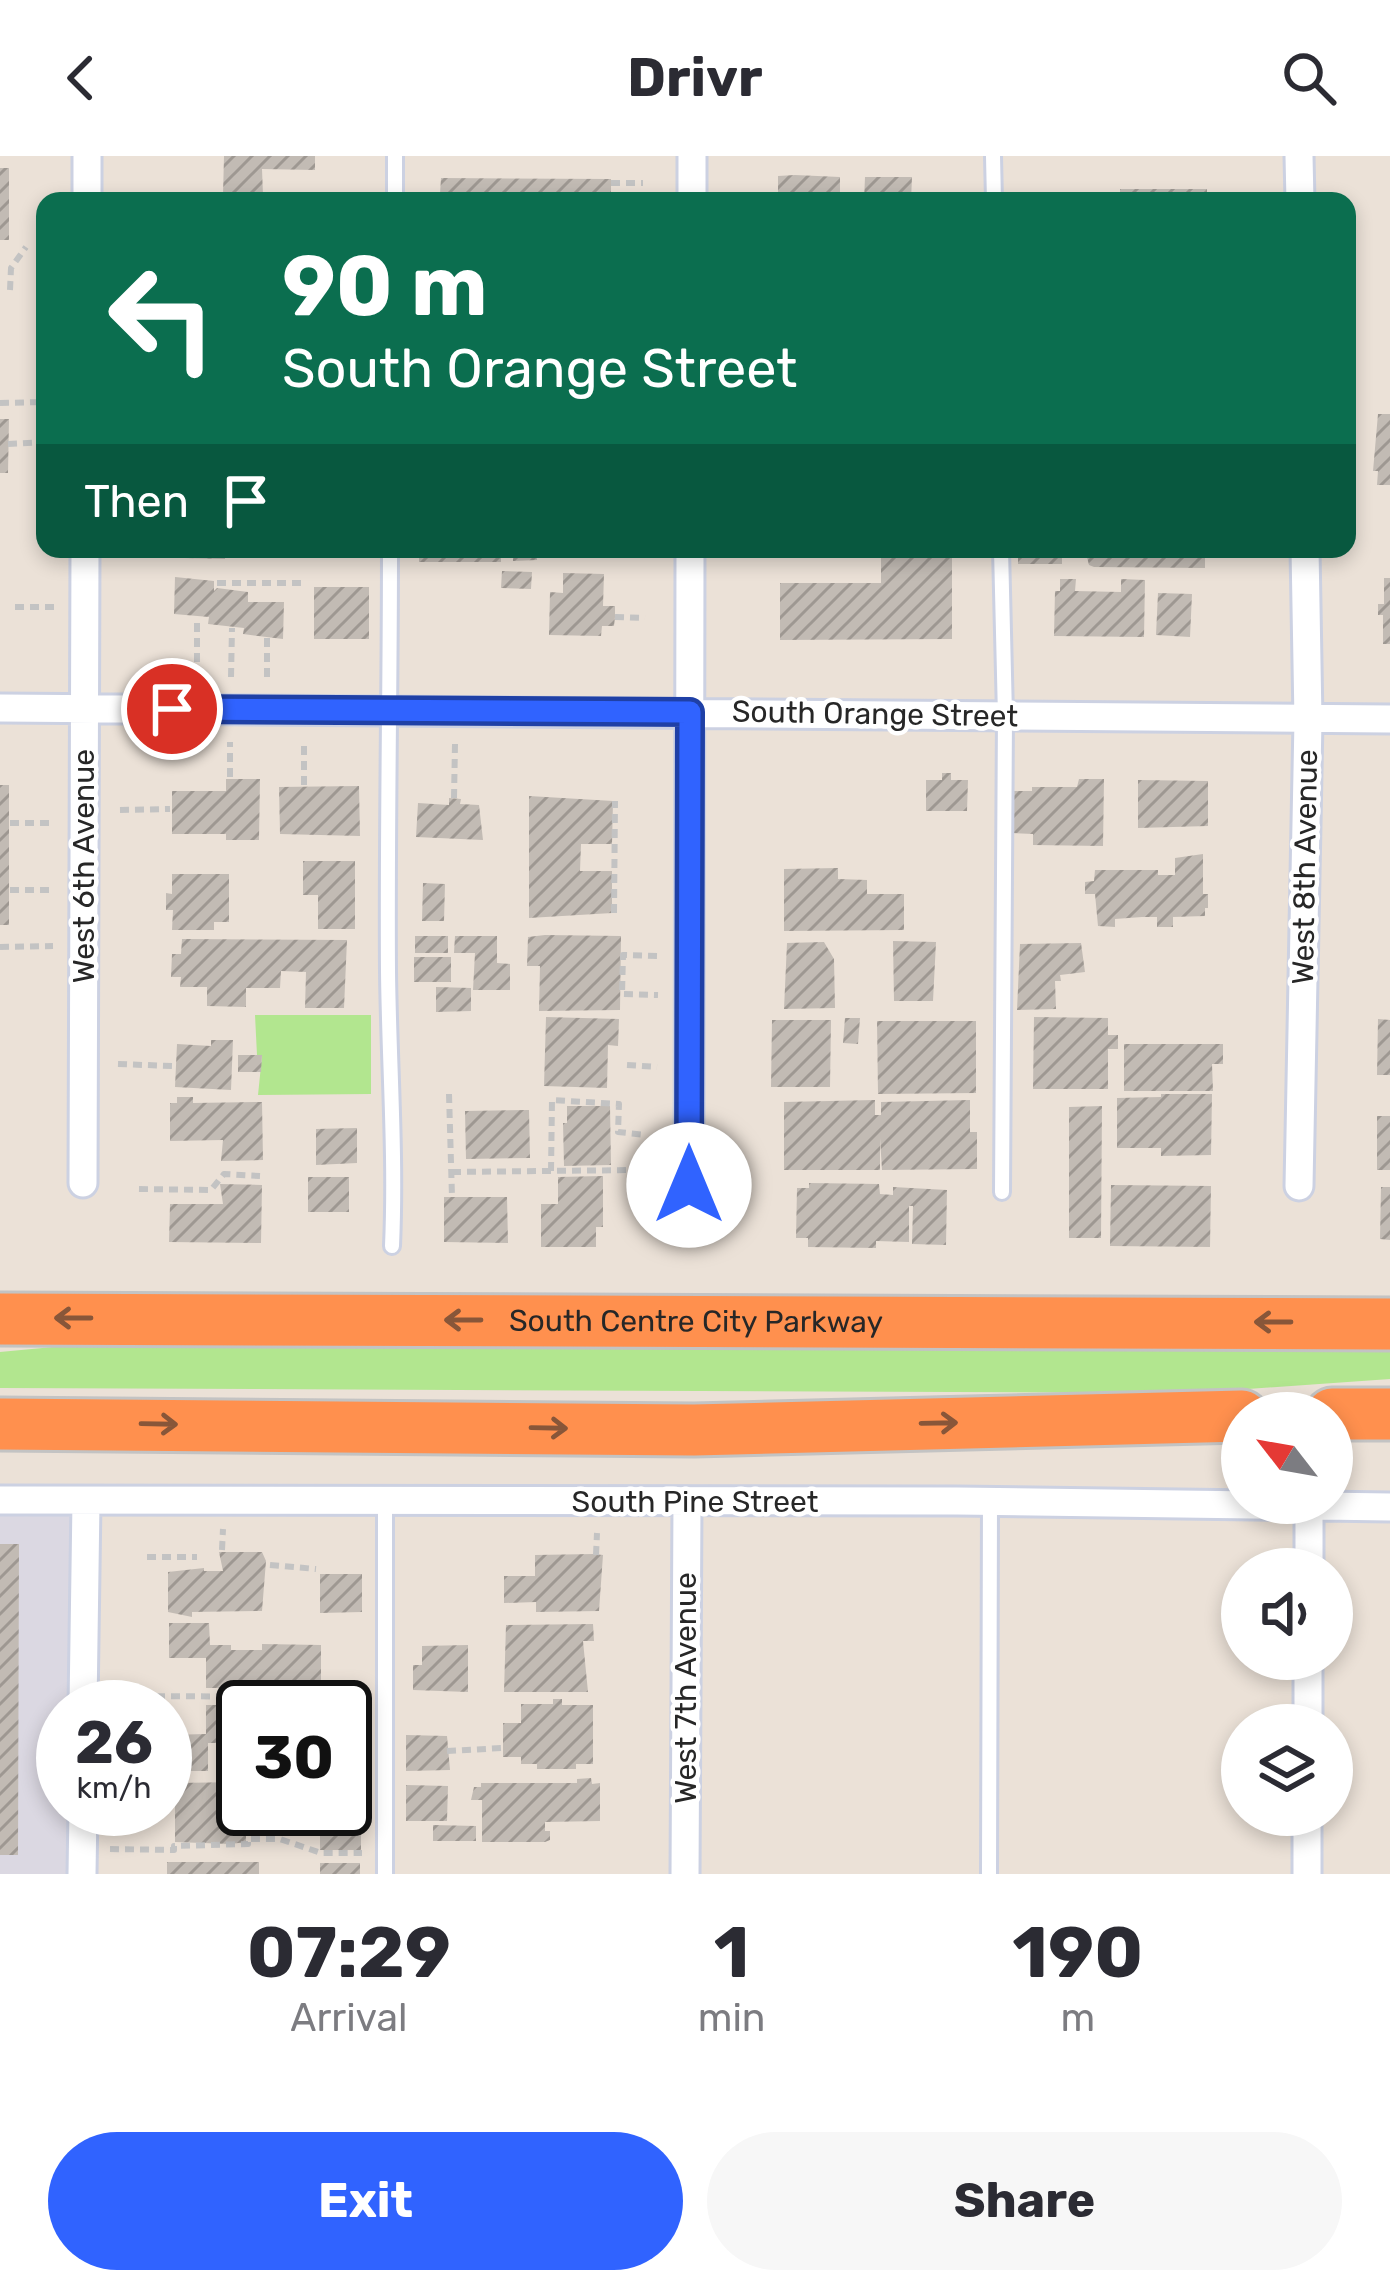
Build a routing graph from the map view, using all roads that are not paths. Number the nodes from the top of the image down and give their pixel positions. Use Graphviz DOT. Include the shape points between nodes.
graph roads {
  1 [pos="87,156"];
  2 [pos="395,156"];
  3 [pos="692,156"];
  4 [pos="993,156"];
  5 [pos="1299,156"];
  6 [pos="87,192"];
  7 [pos="394,192"];
  8 [pos="692,192"];
  9 [pos="994,192"];
  10 [pos="1300,192"];
  11 [pos="86,558"];
  12 [pos="390,558"];
  13 [pos="690,558"];
  14 [pos="1001,558"];
  15 [pos="1305,558"];
  16 [pos="0,708"];
  17 [pos="85,708"];
  18 [pos="388,709"];
  19 [pos="690,712"];
  20 [pos="1005,716"];
  21 [pos="1390,718"];
  22 [pos="1307,720"];
  23 [pos="83,1183"];
  24 [pos="689,1185"];
  25 [pos="1298,1186"];
  26 [pos="1002,1192"];
  27 [pos="392,1246"];
  28 [pos="0,1319"];
  29 [pos="1390,1324"];
  30 [pos="1353,1414"];
  31 [pos="1390,1414"];
  32 [pos="1221,1417"];
  33 [pos="0,1424"];
  34 [pos="0,1500"];
  35 [pos="86,1501"];
  36 [pos="385,1502"];
  37 [pos="990,1502"];
  38 [pos="687,1503"];
  39 [pos="1221,1506"];
  40 [pos="1353,1507"];
  41 [pos="1390,1507"];
  42 [pos="83,1680"];
  43 [pos="1307,1836"];
  44 [pos="385,1874"];
  45 [pos="685,1874"];
  46 [pos="989,1874"];
  47 [pos="1306,1874"];
  1 -- 6 [label="street"];
  2 -- 7 [label="lane"];
  3 -- 8 [label="street"];
  4 -- 9 [label="lane"];
  5 -- 10 [label="street"];
  11 -- 17 [label="street, West 6th Avenue"];
  12 -- 18 [label="lane"];
  13 -- 19 [label="street"];
  14 -- 20 [label="lane"];
  15 -- 22 [label="street, West 8th Avenue"];
  16 -- 17 [label="street, South Orange Street"];
  17 -- 18 [label="street, South Orange Street"];
  17 -- 23 [label="street, West 6th Avenue"];
  18 -- 19 [label="street, South Orange Street"];
  18 -- 27 [label="lane"];
  19 -- 20 [label="street, South Orange Street"];
  19 -- 24 [label="street"];
  20 -- 22 [label="street, South Orange Street"];
  20 -- 26 [label="lane"];
  21 -- 22 [label="street, South Orange Street"];
  22 -- 25 [label="street, West 8th Avenue"];
  29 -- 28 [label="highway, South Centre City Parkway, one-way"];
  30 -- 31 [label="highway"];
  33 -- 32 [label="highway, one-way" via="694,1430"];
  34 -- 35 [label="street, South Pine Street"];
  35 -- 36 [label="street, South Pine Street"];
  35 -- 42 [label="street"];
  36 -- 38 [label="street, South Pine Street"];
  36 -- 44 [label="lane"];
  37 -- 38 [label="street, South Pine Street"];
  37 -- 39 [label="street, South Pine Street"];
  37 -- 46 [label="lane"];
  38 -- 45 [label="street, West 7th Avenue"];
  40 -- 41 [label="street, South Pine Street"];
  43 -- 47 [label="street"];
}
